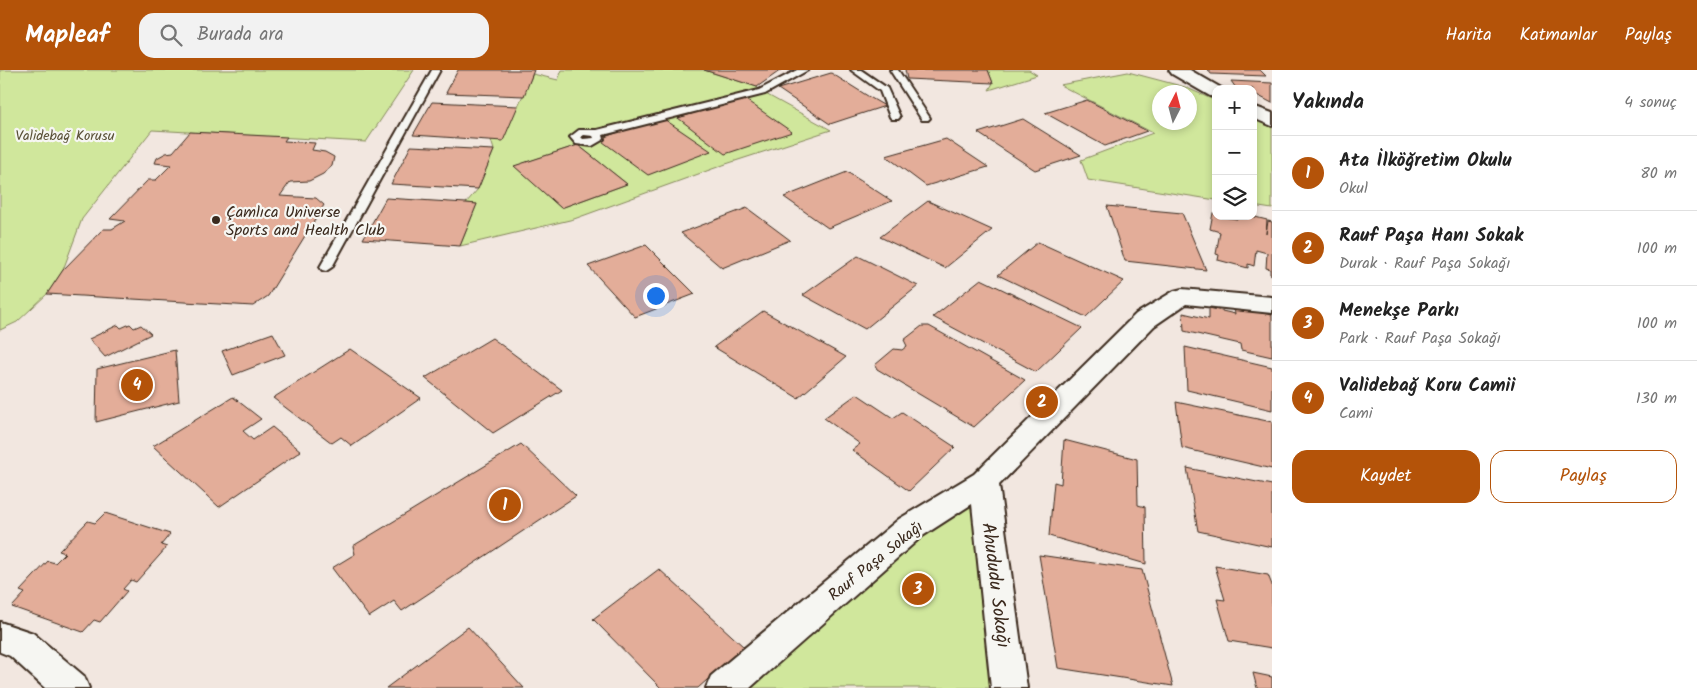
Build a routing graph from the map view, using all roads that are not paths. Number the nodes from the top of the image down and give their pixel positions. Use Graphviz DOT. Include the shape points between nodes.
graph roads {
  1 [pos="436,70"];
  2 [pos="804,70"];
  3 [pos="855,70"];
  4 [pos="894,70"];
  5 [pos="1178,70"];
  6 [pos="1212,90"];
  7 [pos="1257,113"];
  8 [pos="895,118"];
  9 [pos="925,118"];
  10 [pos="1272,120"];
  11 [pos="597,133"];
  12 [pos="326,267"];
  13 [pos="1272,305"];
  14 [pos="984,482"];
  15 [pos="0,637"];
  16 [pos="71,688"];
  17 [pos="724,688"];
  18 [pos="1009,688"];
  1 -- 12 [label="lane"];
  2 -- 11 [label="lane" via="762,92"];
  3 -- 8 [label="lane" via="884,90"];
  4 -- 9 [label="lane"];
  5 -- 6 [label="street"];
  7 -- 10 [label="street"];
  13 -- 14 [label="street, Rauf Paşa Sokağı" via="1182,296 1146,320"];
  14 -- 17 [label="street, Rauf Paşa Sokağı" via="910,528"];
  14 -- 18 [label="street, Ahududu Sokağı"];
  15 -- 16 [label="street" via="21,644"];
}
